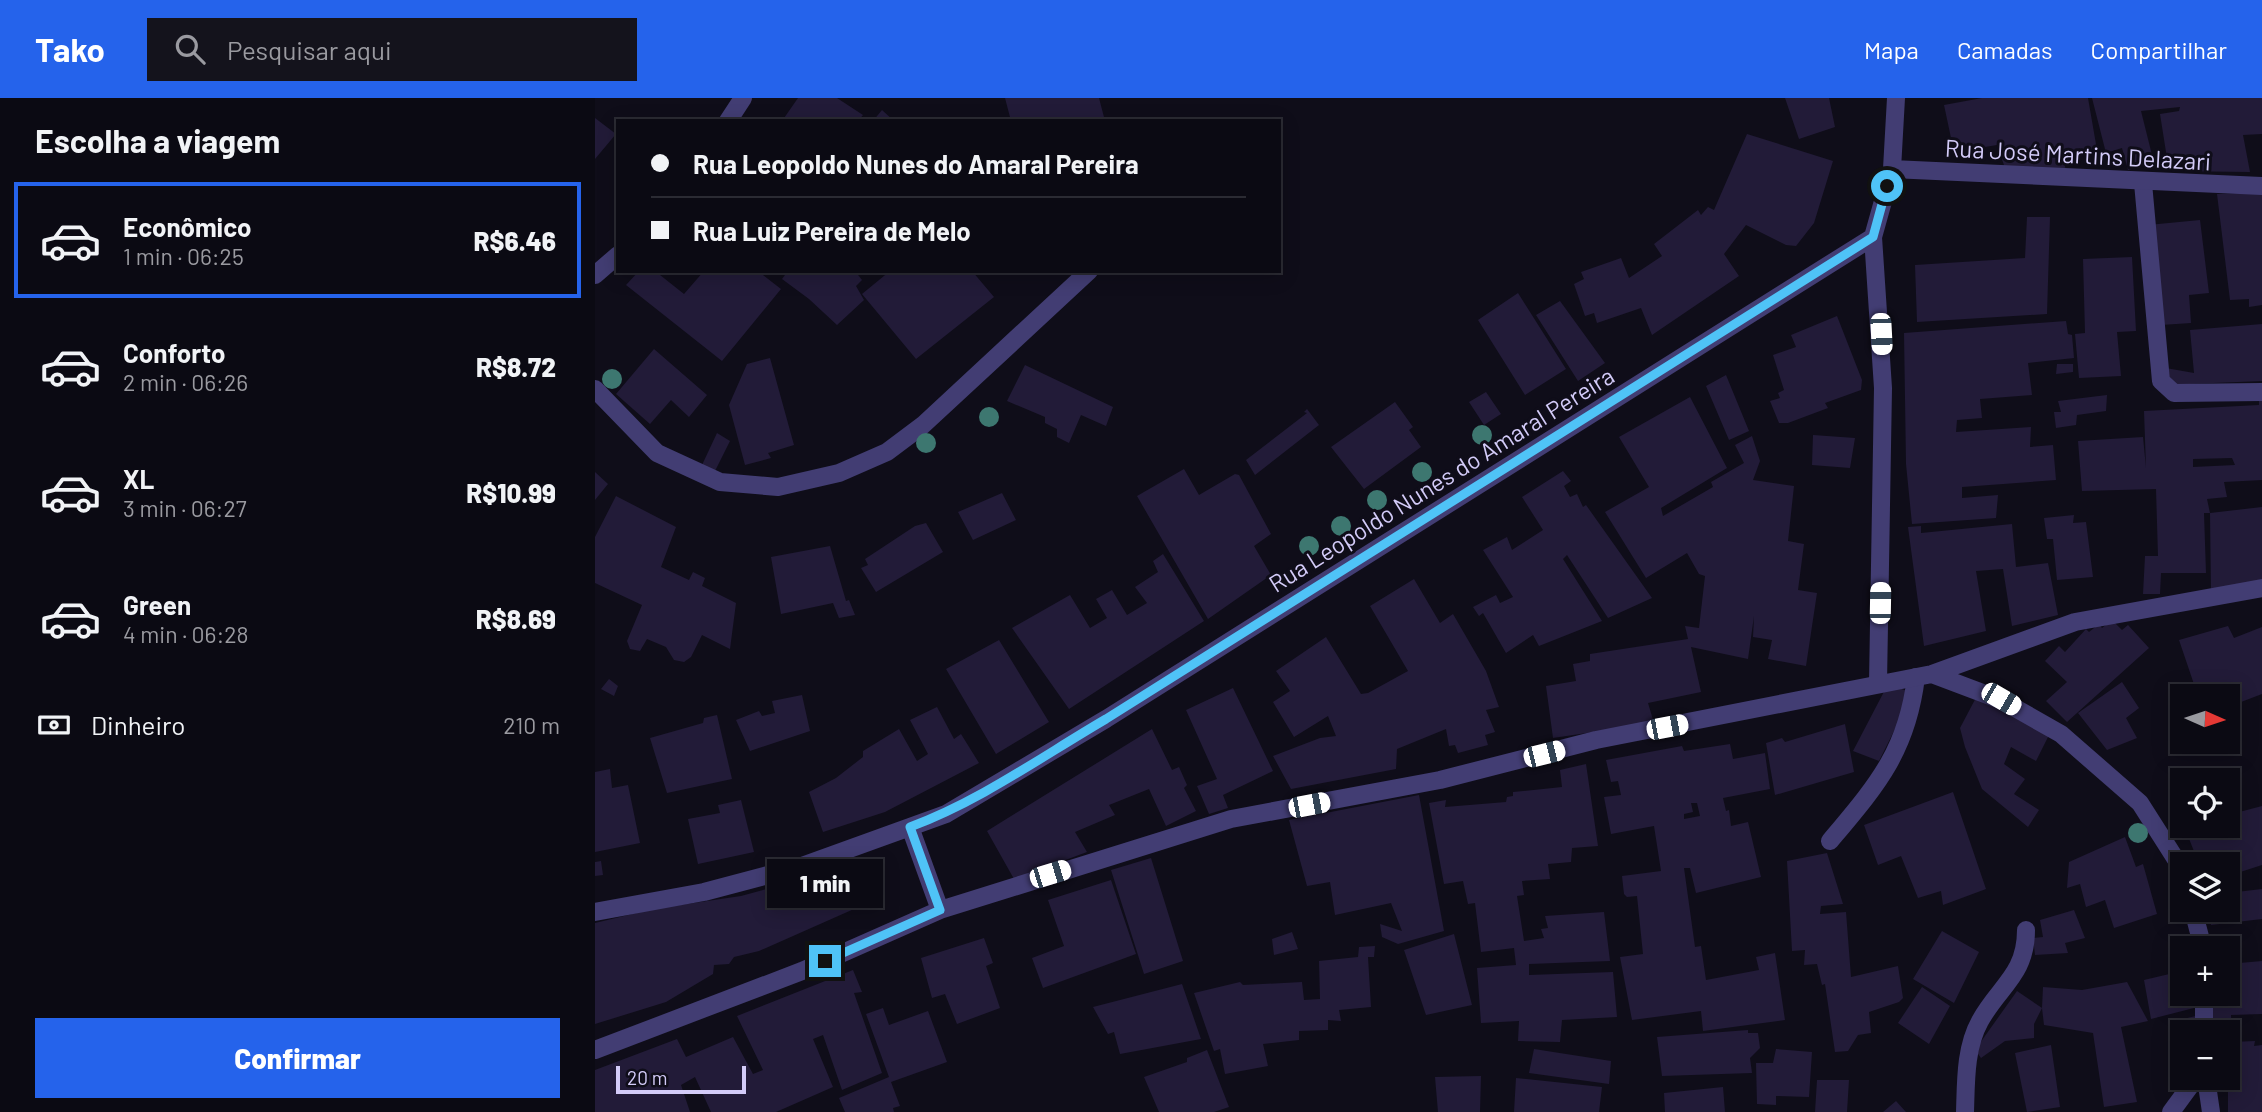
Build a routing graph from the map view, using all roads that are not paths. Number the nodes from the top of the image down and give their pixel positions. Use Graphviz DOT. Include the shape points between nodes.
graph roads {
  1 [pos="743,98"];
  2 [pos="1896,98"];
  3 [pos="729,119"];
  4 [pos="1892,169"];
  5 [pos="2143,183"];
  6 [pos="2262,186"];
  7 [pos="1873,237"];
  8 [pos="616,257"];
  9 [pos="1087,273"];
  10 [pos="595,275"];
  11 [pos="595,389"];
  12 [pos="2262,392"];
  13 [pos="2262,588"];
  14 [pos="1924,676"];
  15 [pos="1878,683"];
  16 [pos="910,827"];
  17 [pos="1830,841"];
  18 [pos="2171,852"];
  19 [pos="940,910"];
  20 [pos="595,912"];
  21 [pos="2026,930"];
  22 [pos="595,1050"];
  23 [pos="2187,1090"];
  24 [pos="2208,1090"];
  25 [pos="1965,1112"];
  26 [pos="2171,1112"];
  27 [pos="2211,1112"];
  1 -- 3 [label="street"];
  2 -- 4 [label="street"];
  4 -- 5 [label="street, Rua José Martins Delazari"];
  4 -- 7 [label="street"];
  5 -- 6 [label="street, Rua José Martins Delazari"];
  5 -- 12 [label="street" via="2161,381 2174,393"];
  7 -- 15 [label="street" via="1883,388"];
  7 -- 16 [label="street, Rua Leopoldo Nunes do Amaral Pereira" via="1106,719 946,814"];
  8 -- 10 [label="street"];
  9 -- 11 [label="street" via="923,425 887,452 839,473 778,487 720,482 657,453"];
  13 -- 14 [label="street" via="2075,622"];
  14 -- 15 [label="street"];
  14 -- 17 [label="street" via="1893,757"];
  14 -- 18 [label="street" via="2001,699 2061,734 2140,803"];
  15 -- 19 [label="street" via="1596,740 1440,780 1231,819"];
  16 -- 19 [label="street"];
  16 -- 20 [label="street, Rua Leopoldo Nunes do Amaral Pereira" via="802,866 705,892"];
  19 -- 22 [label="street" via="802,971"];
  21 -- 25 [label="street" via="2026,949 2019,967 1979,1021 1969,1046"];
  23 -- 26 [label="street"];
  24 -- 27 [label="street"];
}
